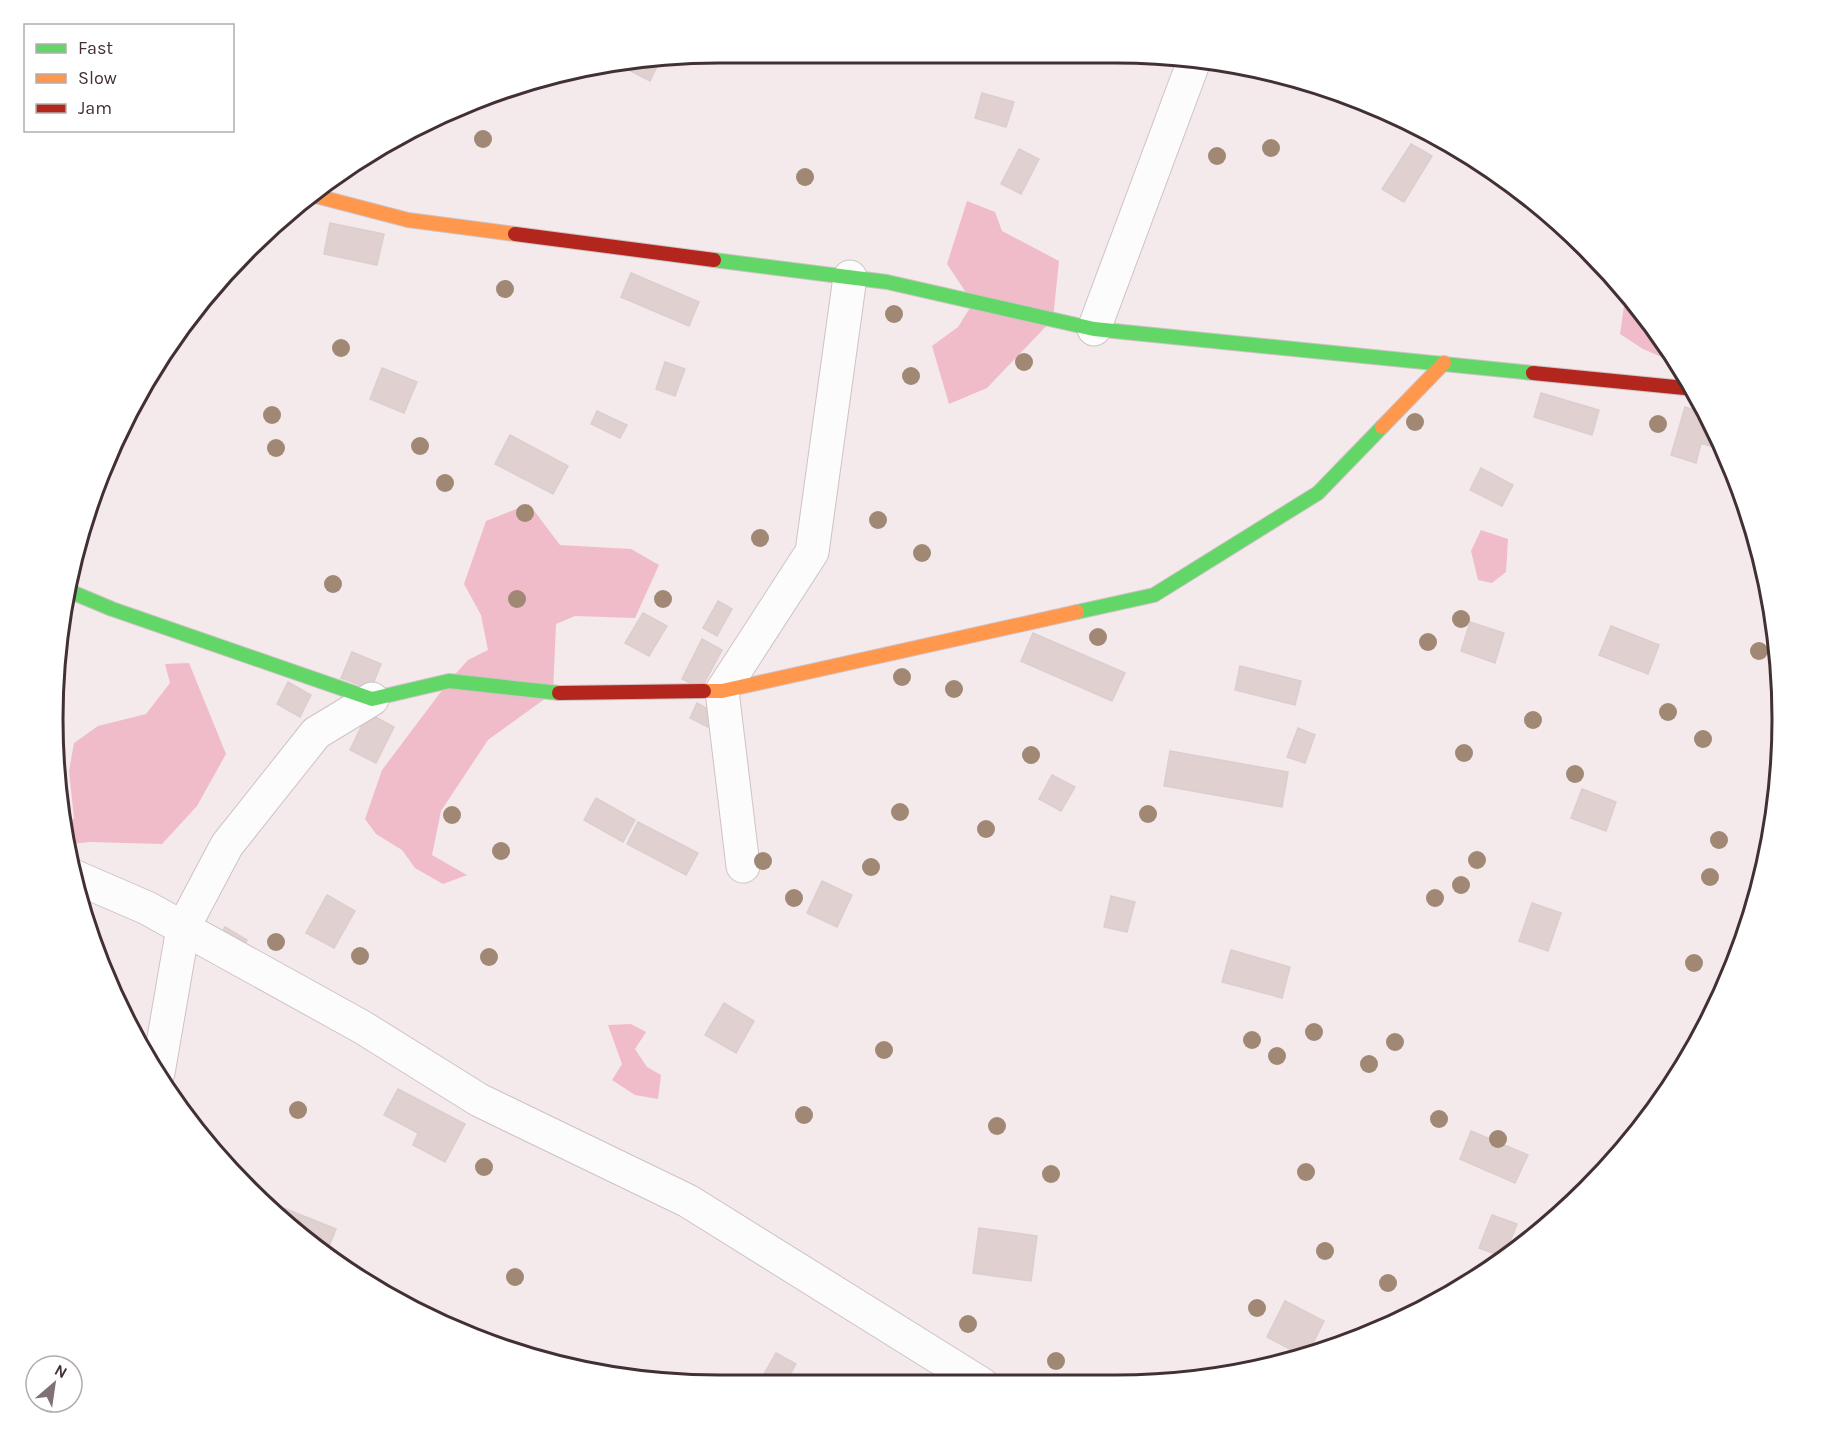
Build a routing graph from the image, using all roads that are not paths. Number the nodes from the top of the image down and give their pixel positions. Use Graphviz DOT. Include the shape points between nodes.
graph roads {
  1 [pos="1191,68"];
  2 [pos="322,198"];
  3 [pos="850,277"];
  4 [pos="1094,329"];
  5 [pos="1444,363"];
  6 [pos="1682,388"];
  7 [pos="76,594"];
  8 [pos="722,691"];
  9 [pos="372,699"];
  10 [pos="743,866"];
  11 [pos="83,880"];
  12 [pos="183,928"];
  13 [pos="160,1061"];
  14 [pos="967,1375"];
  1 -- 4 [label="street"];
  2 -- 3 [label="street" via="408,220"];
  3 -- 4 [label="street"];
  3 -- 8 [label="street" via="812,552"];
  4 -- 5 [label="street"];
  5 -- 6 [label="street"];
  5 -- 8 [label="street" via="1318,493 1154,595"];
  7 -- 9 [label="street"];
  8 -- 9 [label="street" via="553,693 449,681"];
  8 -- 10 [label="street"];
  9 -- 12 [label="street" via="316,733 227,845"];
  11 -- 12 [label="street"];
  12 -- 13 [label="street"];
  12 -- 14 [label="street" via="362,1027 479,1100 688,1201"];
}
